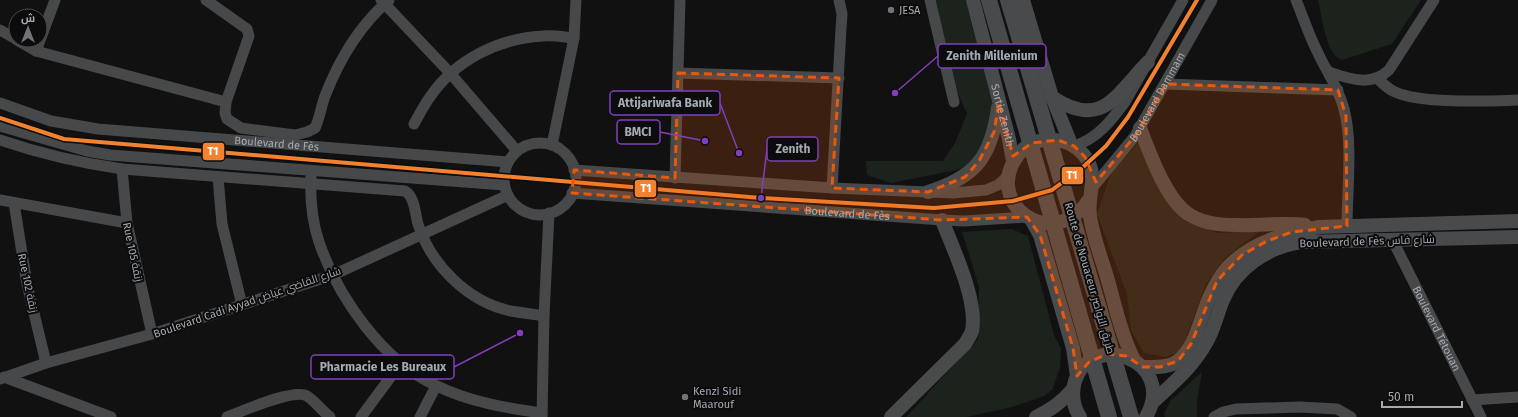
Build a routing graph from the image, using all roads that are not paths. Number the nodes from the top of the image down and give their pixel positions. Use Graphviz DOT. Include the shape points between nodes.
graph roads {
  1 [pos="55,0"];
  2 [pos="206,0"];
  3 [pos="576,0"];
  4 [pos="680,0"];
  5 [pos="839,0"];
  6 [pos="930,0"];
  7 [pos="973,0"];
  8 [pos="989,0"];
  9 [pos="1008,0"];
  10 [pos="1023,0"];
  11 [pos="1183,0"];
  12 [pos="1212,0"];
  13 [pos="1296,0"];
  14 [pos="1434,0"];
  15 [pos="385,1"];
  16 [pos="574,38"];
  17 [pos="31,48"];
  18 [pos="36,51"];
  19 [pos="1148,62"];
  20 [pos="1329,72"];
  21 [pos="450,73"];
  22 [pos="678,73"];
  23 [pos="839,78"];
  24 [pos="1378,79"];
  25 [pos="1166,84"];
  26 [pos="1338,90"];
  27 [pos="0,97"];
  28 [pos="1052,97"];
  29 [pos="1518,100"];
  30 [pos="226,102"];
  31 [pos="954,102"];
  32 [pos="999,102"];
  33 [pos="0,103"];
  34 [pos="50,121"];
  35 [pos="414,124"];
  36 [pos="0,126"];
  37 [pos="1140,128"];
  38 [pos="0,140"];
  39 [pos="552,145"];
  40 [pos="1072,145"];
  41 [pos="517,151"];
  42 [pos="508,162"];
  43 [pos="1013,162"];
  44 [pos="122,169"];
  45 [pos="574,170"];
  46 [pos="311,171"];
  47 [pos="1008,176"];
  48 [pos="218,177"];
  49 [pos="676,178"];
  50 [pos="311,183"];
  51 [pos="1093,187"];
  52 [pos="832,188"];
  53 [pos="506,190"];
  54 [pos="928,192"];
  55 [pos="572,193"];
  56 [pos="0,200"];
  57 [pos="1088,201"];
  58 [pos="14,203"];
  59 [pos="549,213"];
  60 [pos="1029,218"];
  61 [pos="942,220"];
  62 [pos="1518,222"];
  63 [pos="127,223"];
  64 [pos="1347,226"];
  65 [pos="1319,227"];
  66 [pos="421,235"];
  67 [pos="1518,237"];
  68 [pos="1392,239"];
  69 [pos="333,275"];
  70 [pos="242,305"];
  71 [pos="544,316"];
  72 [pos="152,334"];
  73 [pos="401,362"];
  74 [pos="46,363"];
  75 [pos="1139,364"];
  76 [pos="2,378"];
  77 [pos="1075,382"];
  78 [pos="436,386"];
  79 [pos="1518,397"];
  80 [pos="1472,400"];
  81 [pos="1150,411"];
  82 [pos="542,415"];
  83 [pos="111,417"];
  84 [pos="227,417"];
  85 [pos="330,417"];
  86 [pos="361,417"];
  87 [pos="420,417"];
  88 [pos="890,417"];
  89 [pos="1036,417"];
  90 [pos="1080,417"];
  91 [pos="1109,417"];
  92 [pos="1131,417"];
  93 [pos="1214,417"];
  94 [pos="1351,417"];
  95 [pos="1481,417"];
  1 -- 18 [label="street"];
  2 -- 30 [label="street" via="247,29 249,36"];
  3 -- 16 [label="street"];
  4 -- 22 [label="street"];
  5 -- 23 [label="street" via="842,14"];
  6 -- 31 [label="street"];
  7 -- 32 [label="main road, Sortie Zenith"];
  8 -- 91 [label="highway, Route de Nouaceur طريق النواصر, bridge"];
  9 -- 92 [label="highway, Route de Nouaceur طريق النواصر, bridge"];
  10 -- 28 [label="main road"];
  11 -- 19 [label="street"];
  12 -- 25 [label="street, Boulevard Dammam"];
  13 -- 20 [label="street" via="1317,52"];
  14 -- 24 [label="street" via="1389,70"];
  15 -- 21 [label="street"];
  15 -- 30 [label="street" via="350,45 326,94 315,128 295,135 241,128 227,119"];
  16 -- 21 [label="street" via="543,36 510,41 478,54"];
  16 -- 39 [label="street"];
  17 -- 18 [label="street"];
  18 -- 30 [label="street"];
  19 -- 28 [label="main road" via="1118,96 1103,107 1081,111"];
  19 -- 40 [label="street" via="1125,102 1104,128 1085,143"];
  20 -- 24 [label="street" via="1356,79"];
  20 -- 26 [label="street"];
  21 -- 35 [label="street" via="430,96"];
  21 -- 41 [label="street"];
  22 -- 23 [label="street"];
  22 -- 49 [label="street"];
  23 -- 52 [label="street"];
  24 -- 29 [label="street" via="1395,92 1412,97"];
  25 -- 26 [label="street"];
  25 -- 37 [label="street, Boulevard Dammam"];
  26 -- 64 [label="street" via="1347,126"];
  27 -- 34 [label="street"];
  28 -- 40 [label="main road"];
  32 -- 43 [label="main road, Sortie Zenith"];
  32 -- 54 [label="main road" via="991,142 979,161 965,177"];
  33 -- 34 [label="street, Boulevard de Fès"];
  34 -- 42 [label="street, Boulevard de Fès" via="98,129"];
  36 -- 46 [label="street" via="110,155"];
  37 -- 51 [label="street, Boulevard Dammam"];
  37 -- 65 [label="main road" via="1168,191 1189,215 1212,224 1238,226 1283,223"];
  38 -- 44 [label="street" via="81,164"];
  39 -- 41 [label="street" via="532,144"];
  39 -- 45 [label="street" via="567,156"];
  40 -- 43 [label="main road" via="1045,139 1032,143 1021,151"];
  40 -- 51 [label="main road" via="1088,162"];
  41 -- 42 [label="street"];
  42 -- 53 [label="street" via="504,172"];
  43 -- 47 [label="main road"];
  44 -- 48 [label="street"];
  44 -- 63 [label="street, Rue 105 زنقة"];
  45 -- 49 [label="street"];
  45 -- 55 [label="street"];
  46 -- 50 [label="street"];
  46 -- 53 [label="street"];
  47 -- 54 [label="street" via="986,190"];
  47 -- 60 [label="main road" via="1008,188 1012,199 1018,209"];
  48 -- 50 [label="street"];
  48 -- 70 [label="street" via="222,224"];
  49 -- 52 [label="street"];
  50 -- 66 [label="street" via="405,191 411,196"];
  50 -- 69 [label="street" via="314,225"];
  51 -- 57 [label="main road"];
  52 -- 54 [label="street"];
  53 -- 59 [label="street" via="516,206 527,212"];
  53 -- 66 [label="street, Boulevard Cadi Ayyad شارع القاضي عياض"];
  55 -- 59 [label="street" via="563,206"];
  55 -- 61 [label="street, Boulevard de Fès"];
  56 -- 58 [label="street"];
  57 -- 60 [label="main road" via="1074,217 1064,222 1053,224"];
  57 -- 75 [label="main road" via="1093,232 1123,334"];
  58 -- 63 [label="street"];
  58 -- 74 [label="street, Rue 102 زنقة" via="27,284"];
  59 -- 71 [label="street"];
  60 -- 61 [label="street, Boulevard de Fès"];
  60 -- 77 [label="main road" via="1040,235 1073,348"];
  61 -- 88 [label="main road" via="968,290 974,316 972,332 965,344"];
  62 -- 64 [label="main road, Boulevard de Fès شارع فاس"];
  63 -- 72 [label="street, Rue 105 زنقة"];
  64 -- 65 [label="main road, Boulevard de Fès شارع فاس"];
  65 -- 75 [label="main road, Boulevard de Fès شارع فاس" via="1292,232 1242,255 1217,281 1184,355 1171,365 1160,367"];
  66 -- 69 [label="street, Boulevard Cadi Ayyad شارع القاضي عياض"];
  66 -- 71 [label="street" via="449,276 465,289 487,303 510,311"];
  67 -- 68 [label="main road, Boulevard de Fès شارع فاس"];
  68 -- 80 [label="street, Boulevard Tétouan"];
  68 -- 81 [label="main road, Boulevard de Fès شارع فاس" via="1288,244 1251,263 1223,298 1207,342 1198,357"];
  69 -- 70 [label="street, Boulevard Cadi Ayyad شارع القاضي عياض"];
  69 -- 73 [label="street" via="342,294 361,320 381,344"];
  70 -- 72 [label="street, Boulevard Cadi Ayyad شارع القاضي عياض"];
  71 -- 82 [label="street"];
  72 -- 74 [label="street, Boulevard Cadi Ayyad شارع القاضي عياض"];
  73 -- 78 [label="street"];
  73 -- 86 [label="street"];
  74 -- 76 [label="street, Boulevard Cadi Ayyad شارع القاضي عياض"];
  75 -- 77 [label="main road, Boulevard de Fès شارع فاس" via="1116,354 1102,356 1089,362"];
  75 -- 81 [label="main road" via="1148,373 1153,387"];
  76 -- 83 [label="street"];
  77 -- 89 [label="main road, Boulevard de Fès شارع فاس" via="1063,401"];
  77 -- 90 [label="main road" via="1075,407"];
  78 -- 82 [label="street" via="485,403"];
  78 -- 87 [label="street"];
  79 -- 80 [label="street"];
  80 -- 95 [label="street, Boulevard Tétouan"];
  84 -- 85 [label="street" via="288,395 301,394 307,396"];
  93 -- 94 [label="street" via="1236,409 1300,407 1337,409"];
}
